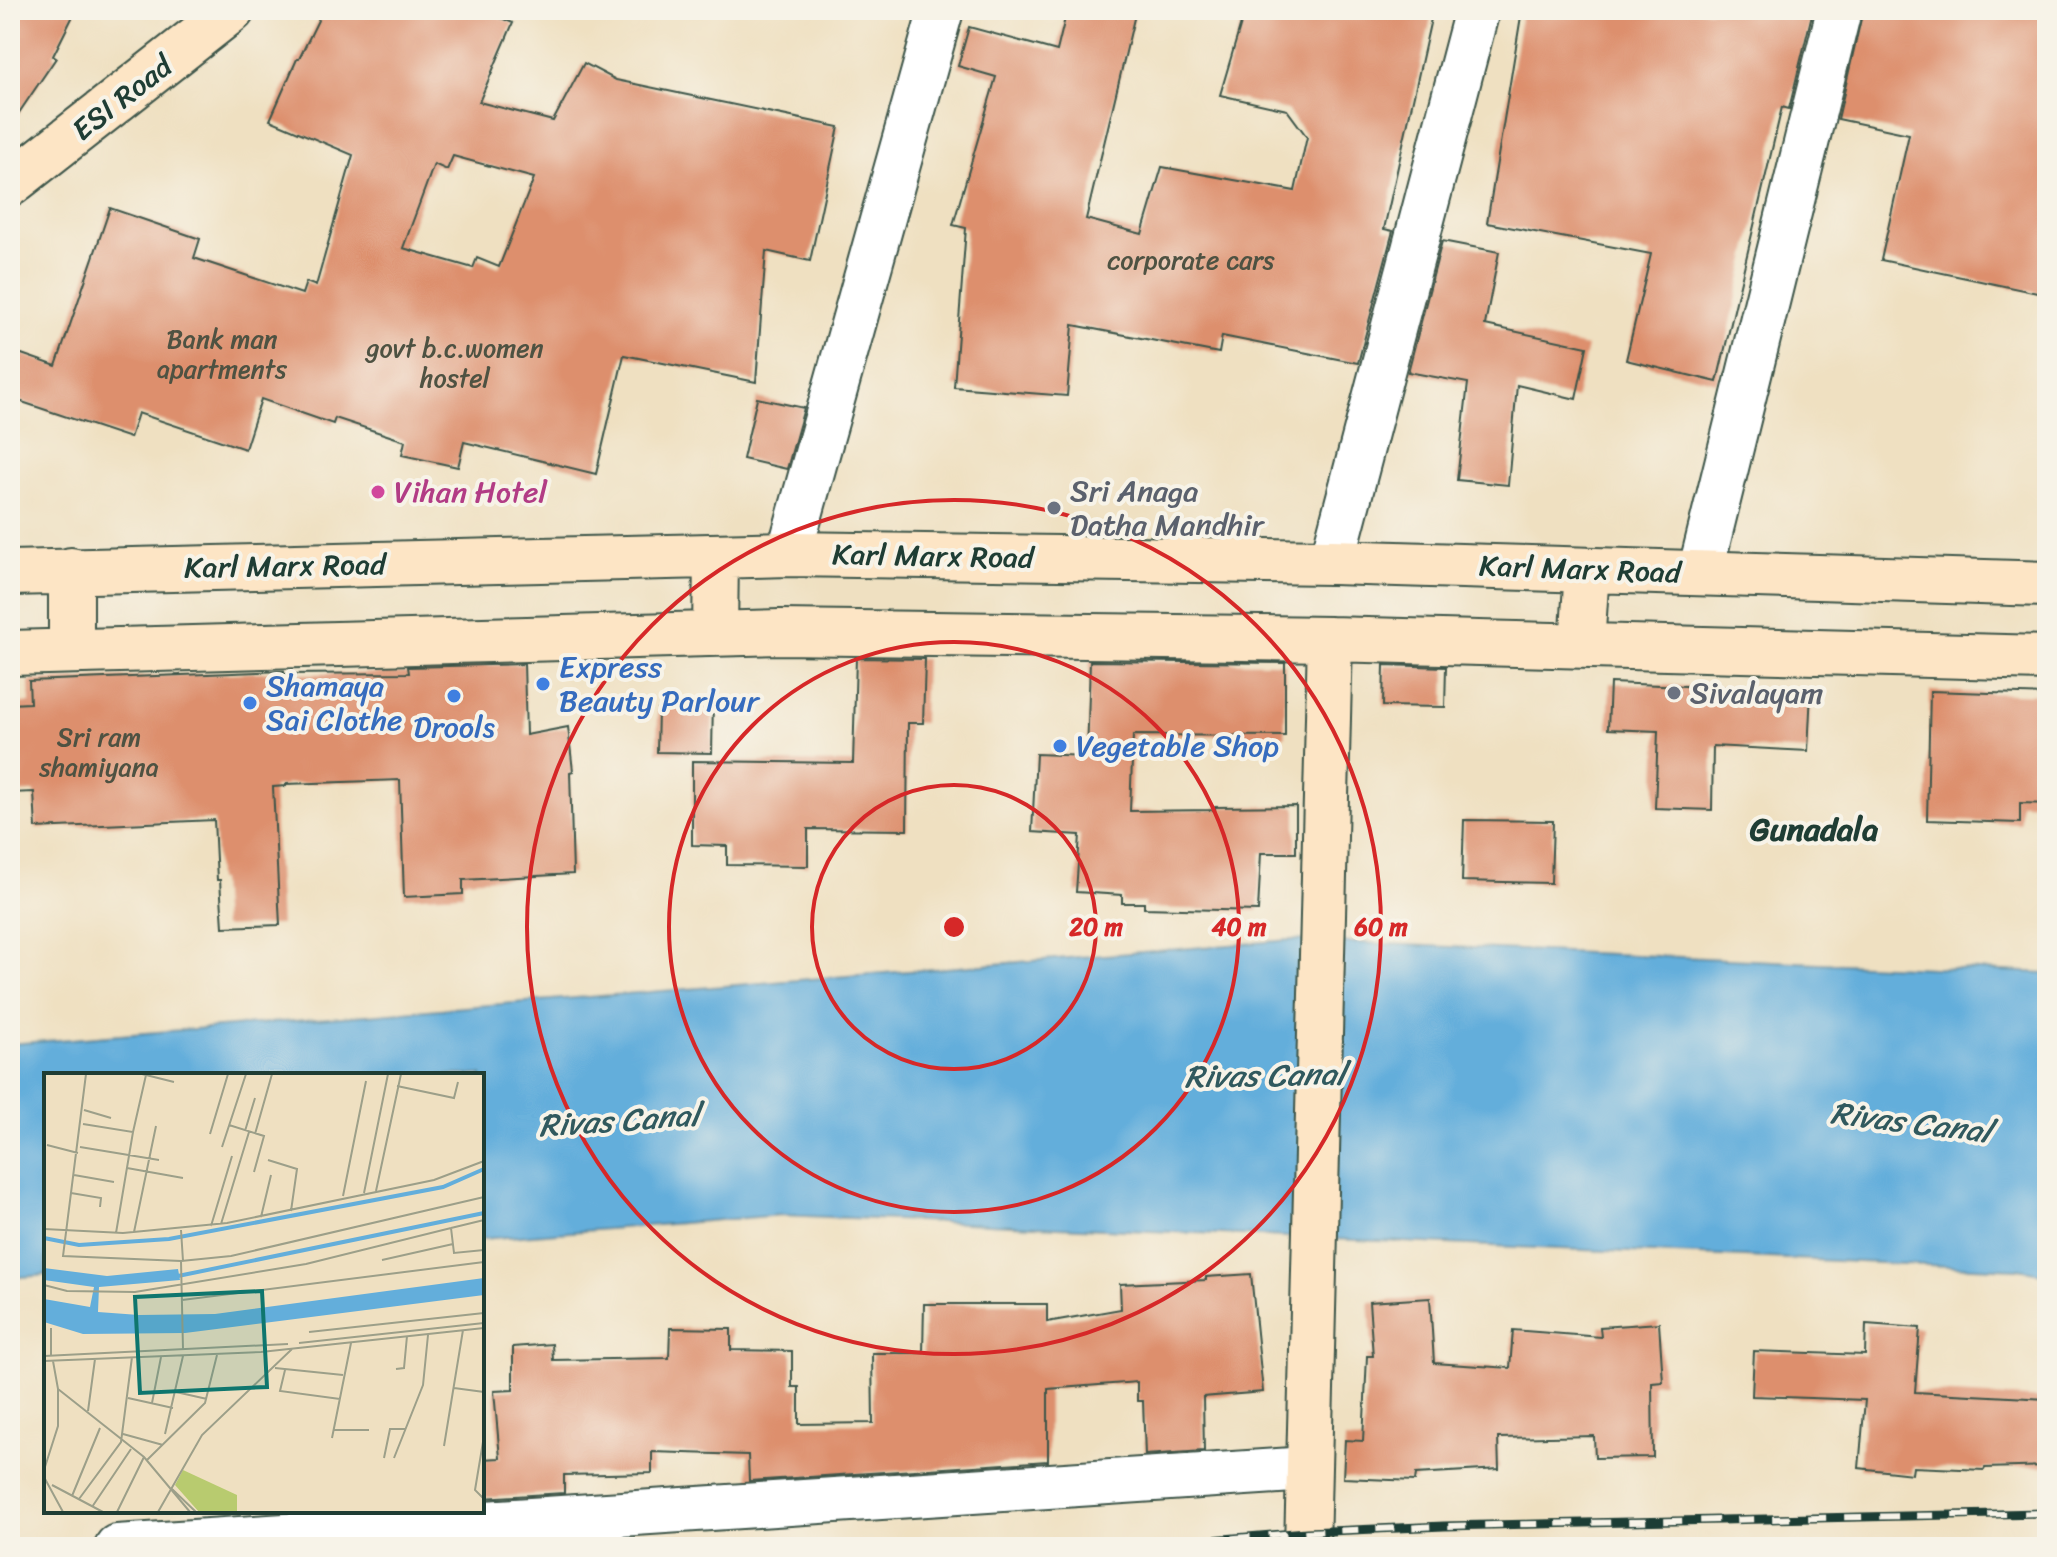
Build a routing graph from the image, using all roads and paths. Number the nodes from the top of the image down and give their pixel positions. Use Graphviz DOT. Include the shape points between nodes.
graph roads {
  1 [pos="232,10"];
  2 [pos="941,10"];
  3 [pos="1477,10"];
  4 [pos="1839,10"];
  5 [pos="10,184"];
  6 [pos="789,554"];
  7 [pos="716,556"];
  8 [pos="1332,562"];
  9 [pos="71,570"];
  10 [pos="1587,570"];
  11 [pos="10,573"];
  12 [pos="1700,573"];
  13 [pos="2047,584"];
  14 [pos="715,634"];
  15 [pos="1330,639"];
  16 [pos="1582,645"];
  17 [pos="71,650"];
  18 [pos="10,653"];
  19 [pos="2047,658"];
  20 [pos="1308,1469"];
  21 [pos="117,1547"];
  22 [pos="1307,1547"];
  1 -- 5 [label="main road, ESI Road"];
  2 -- 6 [label="street"];
  3 -- 8 [label="street"];
  4 -- 12 [label="street"];
  6 -- 7 [label="main road, Karl Marx Road"];
  6 -- 8 [label="main road, Karl Marx Road"];
  7 -- 9 [label="main road, Karl Marx Road"];
  7 -- 14 [label="main road"];
  8 -- 10 [label="main road, Karl Marx Road"];
  9 -- 11 [label="main road, Karl Marx Road"];
  9 -- 17 [label="main road"];
  10 -- 12 [label="main road, Karl Marx Road"];
  10 -- 16 [label="main road"];
  12 -- 13 [label="main road, Karl Marx Road"];
  14 -- 15 [label="main road"];
  14 -- 17 [label="main road"];
  15 -- 16 [label="main road"];
  15 -- 20 [label="main road"];
  16 -- 19 [label="main road"];
  17 -- 18 [label="main road"];
  20 -- 21 [label="street"];
  20 -- 22 [label="main road"];
}
